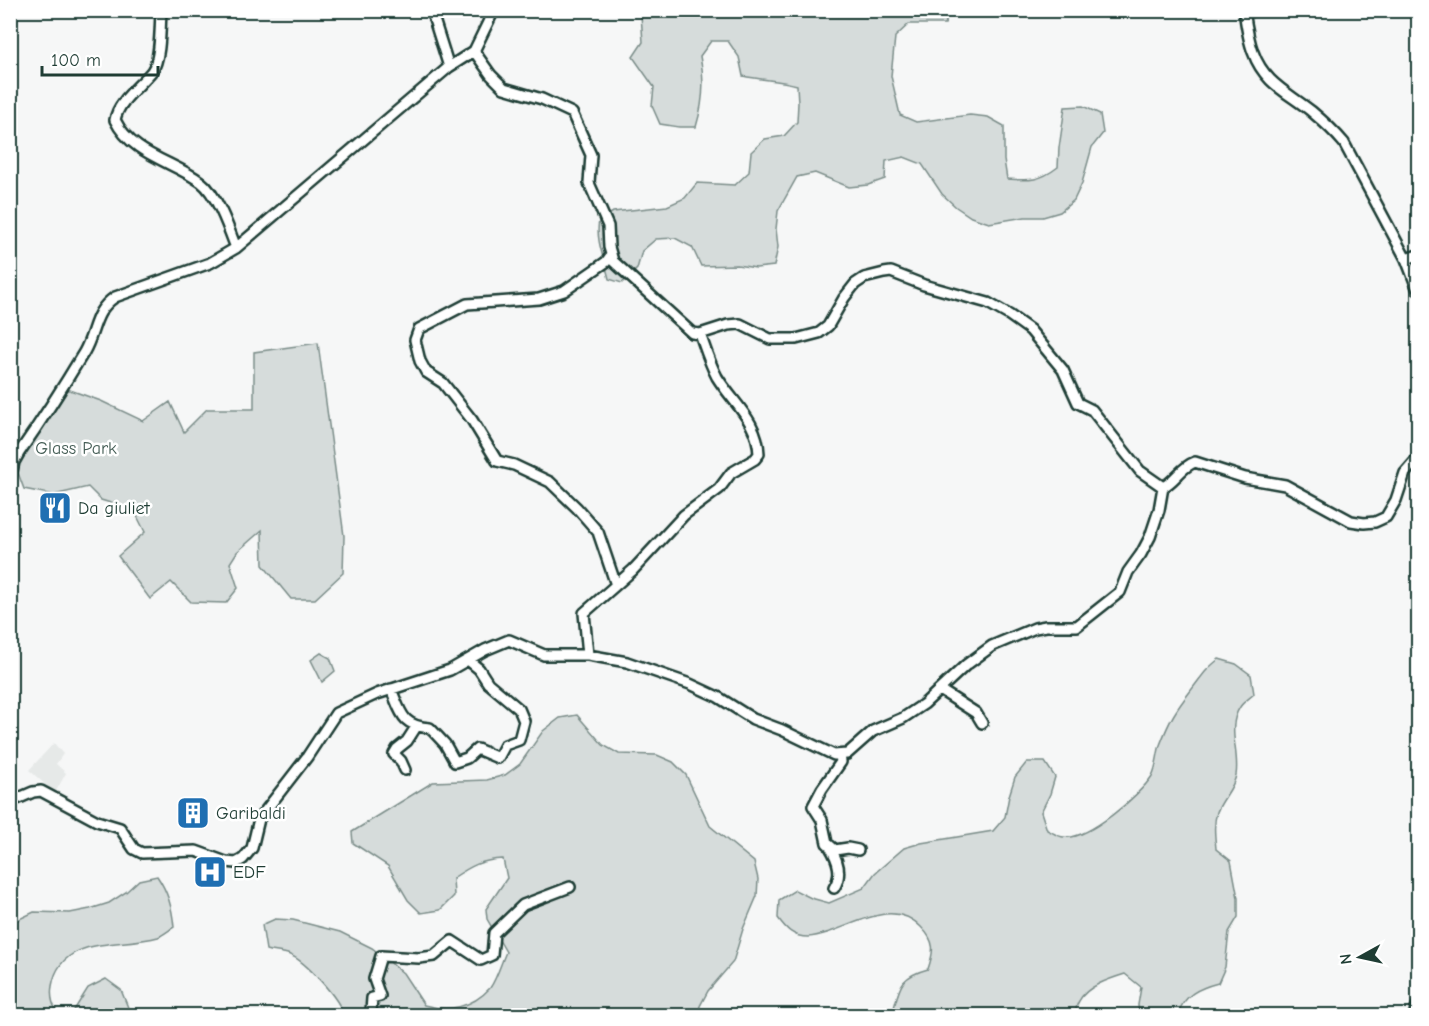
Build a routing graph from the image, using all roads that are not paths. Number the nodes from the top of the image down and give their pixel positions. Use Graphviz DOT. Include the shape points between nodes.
graph roads {
  1 [pos="161,10"];
  2 [pos="431,10"];
  3 [pos="494,10"];
  4 [pos="1244,10"];
  5 [pos="474,51"];
  6 [pos="449,67"];
  7 [pos="236,248"];
  8 [pos="611,255"];
  9 [pos="1419,255"];
  10 [pos="1406,259"];
  11 [pos="1419,290"];
  12 [pos="700,334"];
  13 [pos="1419,458"];
  14 [pos="10,481"];
  15 [pos="1163,487"];
  16 [pos="616,585"];
  17 [pos="588,655"];
  18 [pos="468,660"];
  19 [pos="391,689"];
  20 [pos="940,690"];
  21 [pos="982,723"];
  22 [pos="416,727"];
  23 [pos="840,756"];
  24 [pos="405,770"];
  25 [pos="10,802"];
  26 [pos="827,843"];
  27 [pos="858,850"];
  28 [pos="570,887"];
  29 [pos="834,888"];
  30 [pos="1419,1004"];
  31 [pos="369,1016"];
  32 [pos="1414,1016"];
  1 -- 7 [label="street" via="153,69 126,100 115,120 140,149 202,182"];
  2 -- 6 [label="street"];
  3 -- 5 [label="street"];
  4 -- 10 [label="street" via="1252,52 1261,67 1271,82 1310,110 1344,144"];
  5 -- 6 [label="street"];
  5 -- 8 [label="street" via="504,88 542,99 575,117 591,155 589,183 608,226"];
  6 -- 7 [label="street"];
  7 -- 14 [label="street" via="210,263 104,304 81,356 14,462"];
  8 -- 12 [label="street" via="686,329"];
  8 -- 16 [label="street" via="564,291 540,299 467,304 419,329 415,340 426,372 443,383 497,461 534,472 550,482 598,532"];
  9 -- 10 [label="street"];
  10 -- 11 [label="street"];
  12 -- 15 [label="street" via="740,324 770,339 796,339 819,333 828,326 855,284 884,273 988,303 1030,330 1063,370 1078,403 1092,410 1140,471"];
  12 -- 16 [label="street" via="717,377 750,420 759,454 684,515"];
  13 -- 15 [label="street" via="1405,473 1386,517 1371,523 1351,521 1285,485 1245,478 1195,462"];
  15 -- 20 [label="street" via="1150,537 1120,592 1079,625 1035,628 992,646"];
  16 -- 17 [label="street" via="583,614"];
  17 -- 18 [label="street" via="540,654 509,640"];
  17 -- 23 [label="street" via="627,662 690,684 753,719"];
  18 -- 19 [label="street" via="450,670"];
  18 -- 22 [label="street" via="519,710 524,721 519,740 505,745 498,758 477,749 455,762 430,728"];
  19 -- 22 [label="street" via="403,718"];
  19 -- 25 [label="street" via="336,713 259,819 248,855 236,863 196,851 142,853 134,849 118,827 97,821 41,791"];
  20 -- 21 [label="street" via="976,713"];
  20 -- 23 [label="street" via="915,711 873,731 851,752"];
  22 -- 24 [label="street" via="394,754"];
  23 -- 26 [label="street" via="842,762 813,806 822,820"];
  26 -- 27 [label="street" via="835,850"];
  26 -- 29 [label="street" via="839,872"];
  28 -- 31 [label="street" via="523,905 494,933 492,955 481,960 452,941 434,956 381,956 374,979 380,996 372,998"];
  30 -- 32 [label="street"];
}
